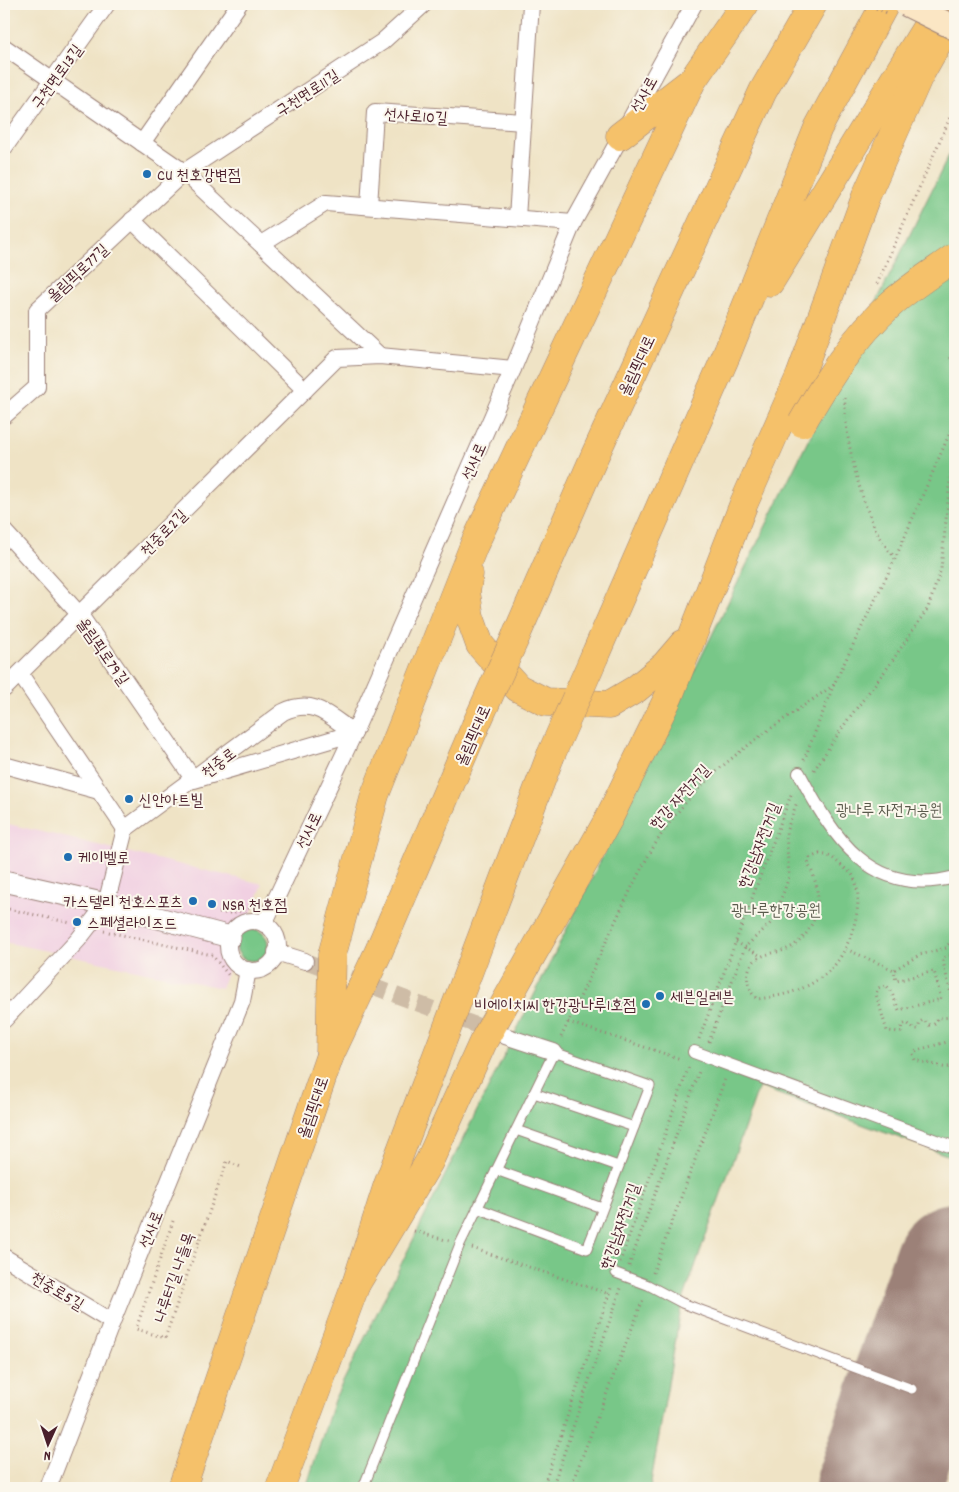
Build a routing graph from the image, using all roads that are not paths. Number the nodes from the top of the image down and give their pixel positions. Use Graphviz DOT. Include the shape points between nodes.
graph roads {
  1 [pos="107,4"];
  2 [pos="238,4"];
  3 [pos="424,4"];
  4 [pos="531,4"];
  5 [pos="694,4"];
  6 [pos="745,4"];
  7 [pos="813,4"];
  8 [pos="885,4"];
  9 [pos="906,4"];
  10 [pos="941,4"];
  11 [pos="955,12"];
  12 [pos="955,28"];
  13 [pos="4,47"];
  14 [pos="692,80"];
  15 [pos="53,81"];
  16 [pos="523,122"];
  17 [pos="620,136"];
  18 [pos="142,143"];
  19 [pos="4,148"];
  20 [pos="184,172"];
  21 [pos="370,206"];
  22 [pos="517,218"];
  23 [pos="132,220"];
  24 [pos="573,223"];
  25 [pos="260,244"];
  26 [pos="955,257"];
  27 [pos="380,356"];
  28 [pos="726,356"];
  29 [pos="513,369"];
  30 [pos="305,390"];
  31 [pos="4,416"];
  32 [pos="744,503"];
  33 [pos="4,531"];
  34 [pos="474,545"];
  35 [pos="80,615"];
  36 [pos="694,630"];
  37 [pos="20,674"];
  38 [pos="4,689"];
  39 [pos="354,733"];
  40 [pos="4,765"];
  41 [pos="802,778"];
  42 [pos="194,780"];
  43 [pos="99,791"];
  44 [pos="125,829"];
  45 [pos="955,877"];
  46 [pos="4,881"];
  47 [pos="106,904"];
  48 [pos="264,924"];
  49 [pos="230,937"];
  50 [pos="276,952"];
  51 [pos="305,961"];
  52 [pos="248,970"];
  53 [pos="4,1020"];
  54 [pos="505,1036"];
  55 [pos="554,1052"];
  56 [pos="330,1055"];
  57 [pos="696,1057"];
  58 [pos="534,1093"];
  59 [pos="634,1127"];
  60 [pos="516,1130"];
  61 [pos="955,1148"];
  62 [pos="618,1166"];
  63 [pos="496,1170"];
  64 [pos="477,1208"];
  65 [pos="602,1208"];
  66 [pos="4,1257"];
  67 [pos="621,1274"];
  68 [pos="356,1284"];
  69 [pos="112,1322"];
  70 [pos="912,1389"];
  71 [pos="48,1488"];
  72 [pos="182,1488"];
  73 [pos="280,1488"];
  74 [pos="364,1488"];
  1 -- 15 [label="street, 구천면로13길"];
  2 -- 18 [label="street"];
  3 -- 20 [label="street, 구천면로11길" via="382,42"];
  4 -- 16 [label="street"];
  5 -- 17 [label="street, 선사로"];
  6 -- 14 [label="highway"];
  7 -- 56 [label="highway, 올림픽대로, bridge" via="763,91 595,455 378,953"];
  8 -- 28 [label="highway" via="818,128"];
  9 -- 12 [label="main road, bridge"];
  10 -- 28 [label="highway"];
  11 -- 32 [label="highway" via="918,78 866,196 800,376"];
  13 -- 15 [label="street"];
  14 -- 17 [label="highway"];
  14 -- 34 [label="highway"];
  15 -- 18 [label="street"];
  15 -- 19 [label="street, 구천면로13길"];
  16 -- 21 [label="street, 선사로10길" via="375,112"];
  16 -- 22 [label="street"];
  17 -- 24 [label="street, 선사로"];
  18 -- 20 [label="street"];
  20 -- 23 [label="street, 올림픽로77길"];
  20 -- 25 [label="street"];
  21 -- 22 [label="street"];
  21 -- 25 [label="street" via="326,203"];
  22 -- 24 [label="street"];
  23 -- 30 [label="street"];
  23 -- 31 [label="street, 올림픽로77길" via="37,310 37,388"];
  24 -- 29 [label="street, 선사로"];
  25 -- 27 [label="street"];
  26 -- 32 [label="highway, bridge" via="892,303 864,330"];
  27 -- 29 [label="street, 천중로2길"];
  27 -- 30 [label="street, 천중로2길" via="337,358"];
  28 -- 68 [label="highway, bridge" via="550,757 387,1187"];
  29 -- 39 [label="street, 선사로"];
  30 -- 35 [label="street, 천중로2길"];
  32 -- 36 [label="highway"];
  33 -- 35 [label="street, 올림픽로79길"];
  34 -- 36 [label="highway" via="466,592 470,617 480,645 518,688 546,702 609,705 636,689 665,665"];
  34 -- 56 [label="highway" via="375,795 332,956"];
  35 -- 37 [label="street, 천중로2길"];
  35 -- 42 [label="street, 올림픽로79길"];
  36 -- 68 [label="highway" via="669,696 608,820 483,1042 429,1162"];
  37 -- 38 [label="street, 천중로2길"];
  37 -- 43 [label="street"];
  39 -- 42 [label="street"];
  39 -- 42 [label="street, 천중로" via="313,706 297,705 283,712"];
  39 -- 48 [label="street, 선사로"];
  40 -- 43 [label="street"];
  41 -- 45 [label="street" via="823,818 858,858 907,881 935,882"];
  42 -- 44 [label="street, 천중로"];
  43 -- 44 [label="street"];
  44 -- 47 [label="street"];
  46 -- 47 [label="street"];
  47 -- 49 [label="street"];
  47 -- 53 [label="street"];
  48 -- 49 [label="street" via="243,922"];
  48 -- 50 [label="street" via="277,939"];
  49 -- 52 [label="street" via="230,956 241,968"];
  50 -- 51 [label="street"];
  50 -- 52 [label="street" via="271,963 264,968"];
  52 -- 69 [label="street, 선사로" via="242,1001"];
  54 -- 55 [label="street"];
  55 -- 58 [label="lane"];
  55 -- 59 [label="lane" via="650,1086"];
  56 -- 72 [label="highway, 올림픽대로"];
  57 -- 61 [label="street"];
  58 -- 59 [label="lane"];
  58 -- 60 [label="lane"];
  59 -- 62 [label="lane"];
  60 -- 62 [label="lane"];
  60 -- 63 [label="lane"];
  62 -- 65 [label="lane"];
  63 -- 64 [label="lane"];
  63 -- 65 [label="lane"];
  64 -- 65 [label="lane" via="587,1249"];
  64 -- 74 [label="lane"];
  66 -- 69 [label="street, 천중로5길"];
  67 -- 70 [label="lane" via="682,1303"];
  68 -- 73 [label="highway"];
  69 -- 71 [label="street, 선사로"];
}
